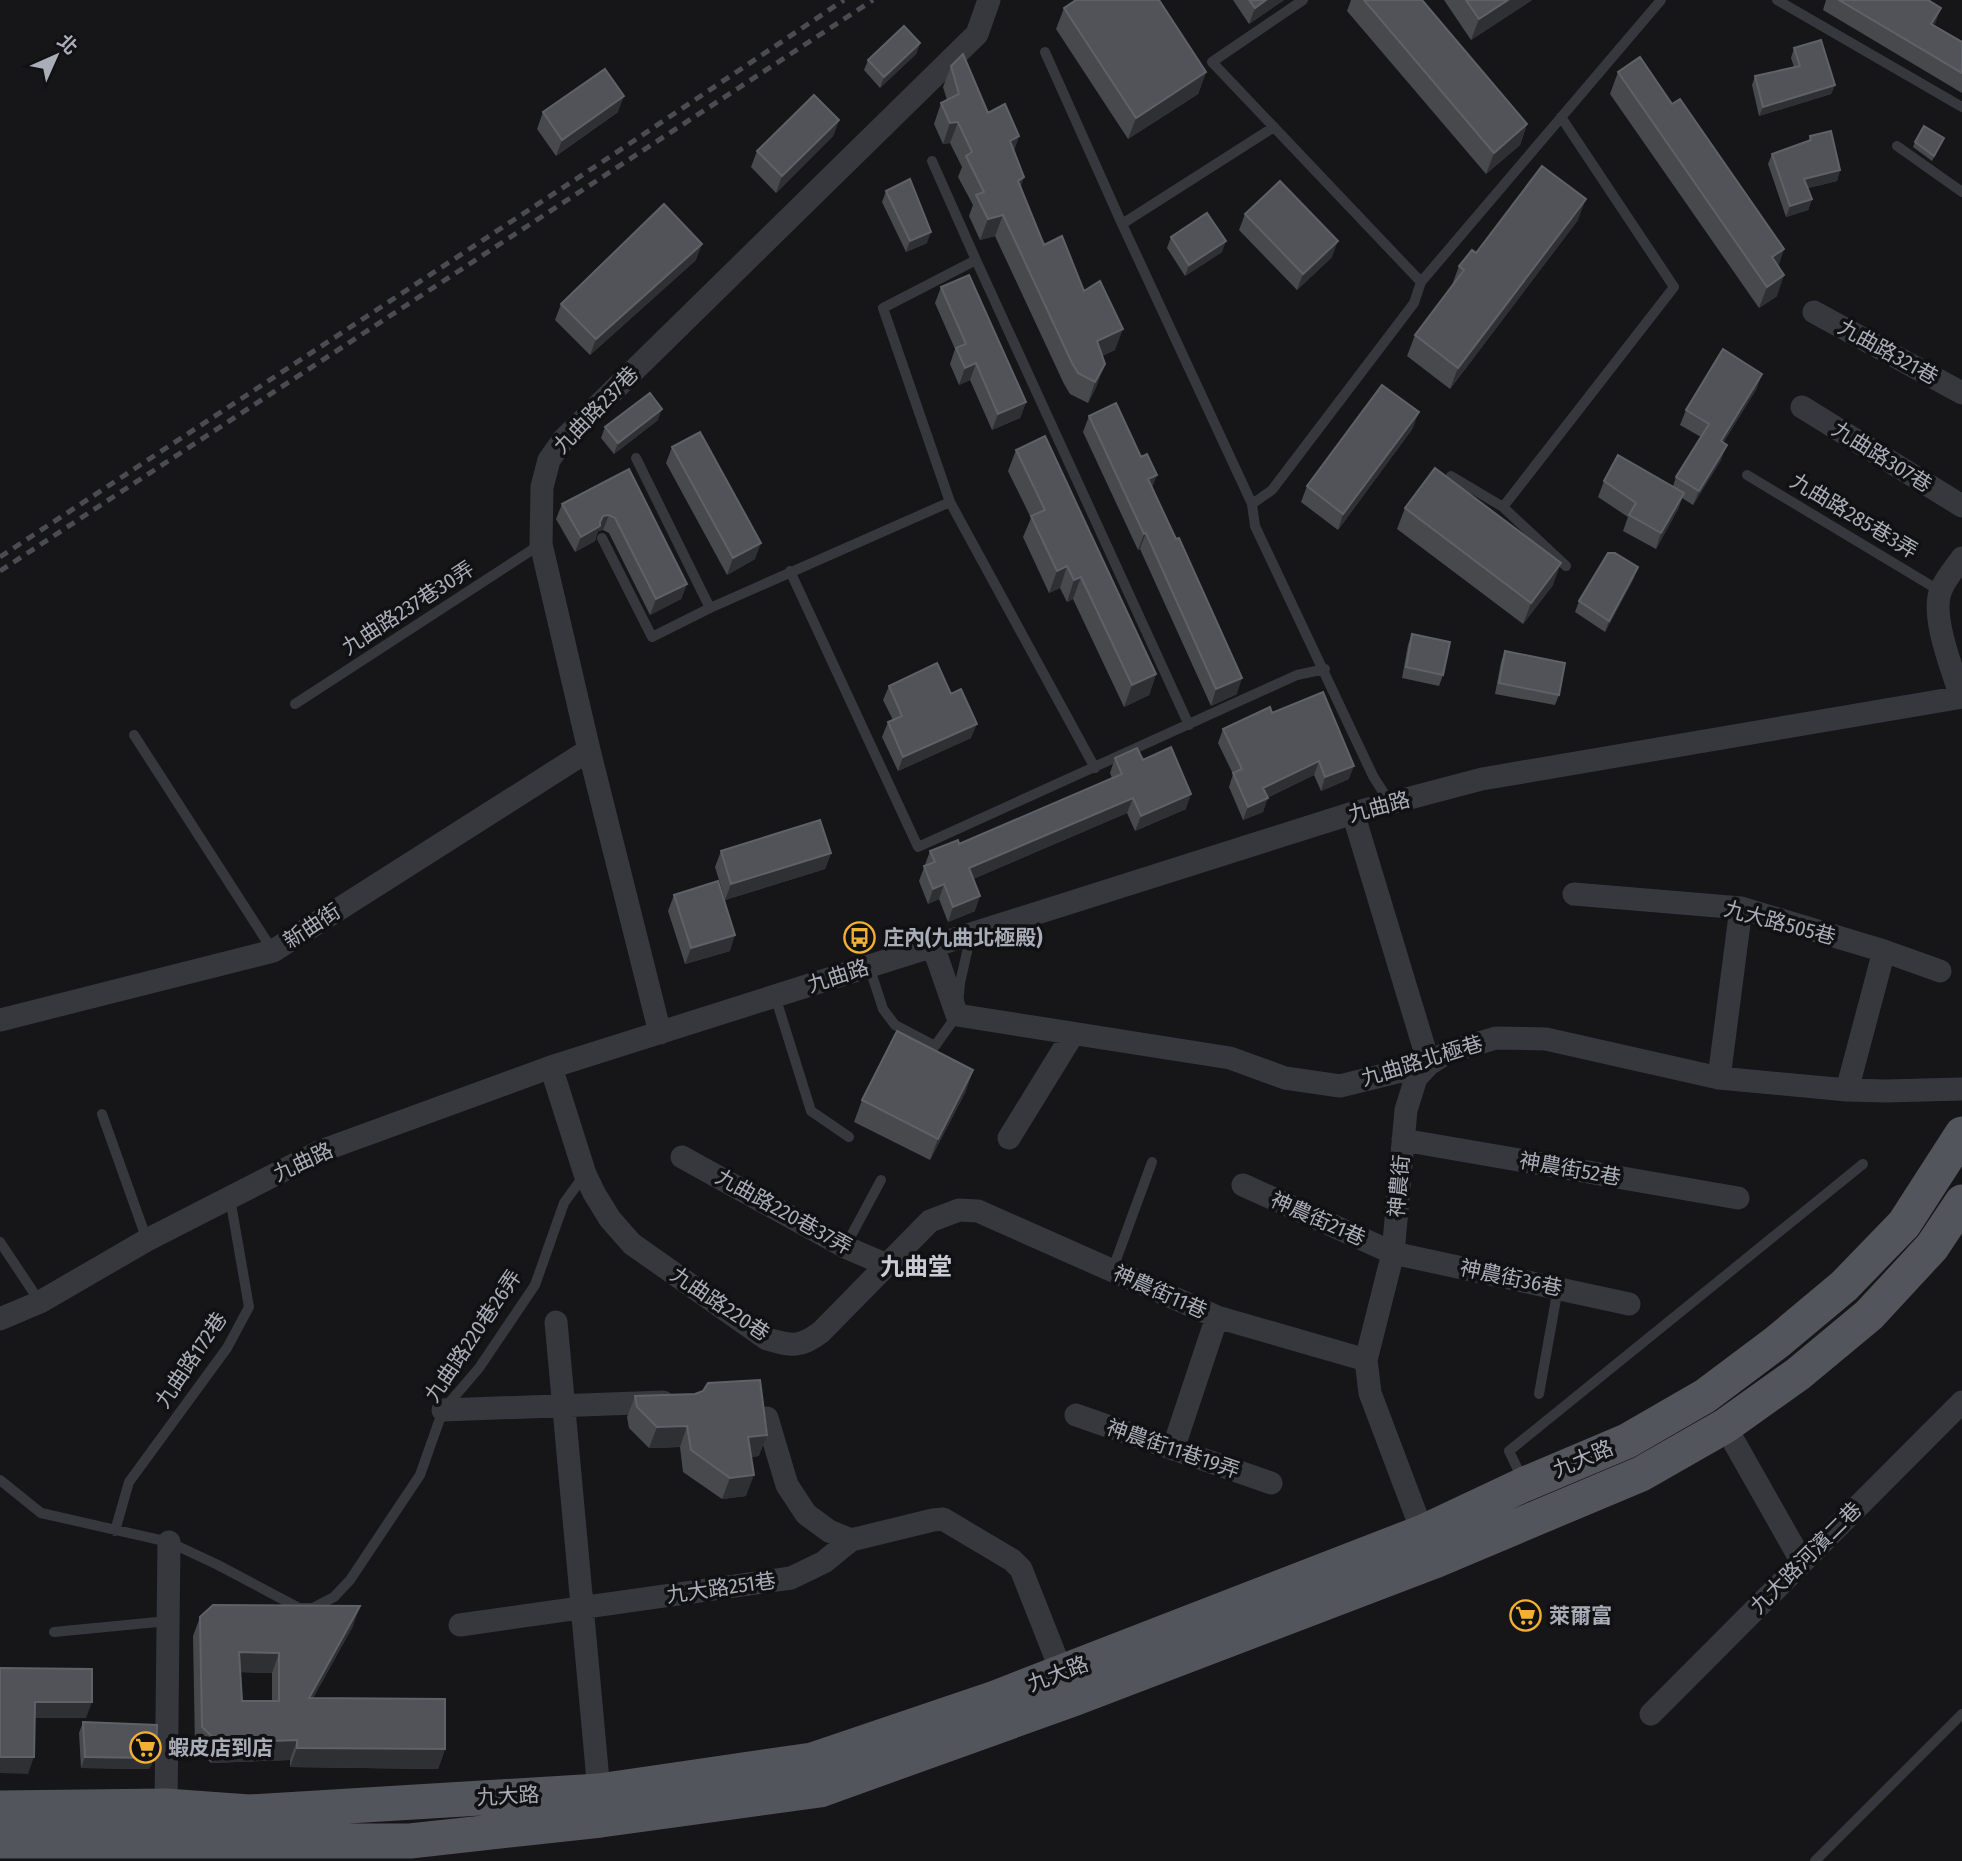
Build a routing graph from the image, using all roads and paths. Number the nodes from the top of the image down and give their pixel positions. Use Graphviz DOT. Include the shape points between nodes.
graph roads {
  1 [pos="989,0"];
  2 [pos="1303,0"];
  3 [pos="1661,0"];
  4 [pos="1777,0"];
  5 [pos="1045,52"];
  6 [pos="1962,107"];
  7 [pos="1561,117"];
  8 [pos="1274,127"];
  9 [pos="1897,146"];
  10 [pos="932,161"];
  11 [pos="1962,192"];
  12 [pos="1122,224"];
  13 [pos="976,260"];
  14 [pos="1421,282"];
  15 [pos="1814,312"];
  16 [pos="1962,393"];
  17 [pos="1802,407"];
  18 [pos="636,458"];
  19 [pos="1747,475"];
  20 [pos="1451,476"];
  21 [pos="950,502"];
  22 [pos="1252,504"];
  23 [pos="1962,506"];
  24 [pos="1503,507"];
  25 [pos="602,538"];
  26 [pos="541,544"];
  27 [pos="1962,558"];
  28 [pos="1566,566"];
  29 [pos="790,571"];
  30 [pos="1940,591"];
  31 [pos="710,608"];
  32 [pos="1325,669"];
  33 [pos="1961,697"];
  34 [pos="296,704"];
  35 [pos="1189,725"];
  36 [pos="134,735"];
  37 [pos="589,750"];
  38 [pos="1095,768"];
  39 [pos="1390,803"];
  40 [pos="1353,813"];
  41 [pos="1574,894"];
  42 [pos="1741,908"];
  43 [pos="971,934"];
  44 [pos="933,946"];
  45 [pos="274,951"];
  46 [pos="1884,951"];
  47 [pos="869,966"];
  48 [pos="1940,971"];
  49 [pos="775,996"];
  50 [pos="957,1015"];
  51 [pos="0,1020"];
  52 [pos="660,1033"];
  53 [pos="1073,1034"];
  54 [pos="1429,1064"];
  55 [pos="551,1068"];
  56 [pos="1719,1078"];
  57 [pos="1962,1089"];
  58 [pos="1847,1090"];
  59 [pos="102,1114"];
  60 [pos="1962,1134"];
  61 [pos="849,1137"];
  62 [pos="1009,1138"];
  63 [pos="1403,1140"];
  64 [pos="682,1157"];
  65 [pos="1152,1162"];
  66 [pos="1863,1164"];
  67 [pos="585,1174"];
  68 [pos="881,1180"];
  69 [pos="1242,1185"];
  70 [pos="229,1198"];
  71 [pos="1738,1198"];
  72 [pos="1962,1202"];
  73 [pos="959,1210"];
  74 [pos="147,1240"];
  75 [pos="0,1242"];
  76 [pos="845,1247"];
  77 [pos="1393,1253"];
  78 [pos="887,1265"];
  79 [pos="1112,1271"];
  80 [pos="1558,1288"];
  81 [pos="40,1302"];
  82 [pos="1629,1304"];
  83 [pos="1217,1317"];
  84 [pos="0,1319"];
  85 [pos="556,1322"];
  86 [pos="1366,1360"];
  87 [pos="1539,1394"];
  88 [pos="687,1401"];
  89 [pos="1962,1402"];
  90 [pos="563,1404"];
  91 [pos="443,1410"];
  92 [pos="1076,1415"];
  93 [pos="767,1418"];
  94 [pos="1725,1426"];
  95 [pos="1173,1448"];
  96 [pos="0,1480"];
  97 [pos="1271,1483"];
  98 [pos="1525,1484"];
  99 [pos="115,1531"];
  100 [pos="850,1540"];
  101 [pos="169,1542"];
  102 [pos="1428,1547"];
  103 [pos="1802,1562"];
  104 [pos="581,1609"];
  105 [pos="168,1621"];
  106 [pos="460,1625"];
  107 [pos="54,1632"];
  108 [pos="1062,1673"];
  109 [pos="1651,1714"];
  110 [pos="1962,1714"];
  111 [pos="599,1791"];
  112 [pos="166,1806"];
  113 [pos="0,1808"];
  114 [pos="0,1841"];
  115 [pos="1815,1861"];
  1 -- 26 [label="street, 九曲路237巷" via="977,34 563,440 549,460 542,487"];
  2 -- 8 [label="lane" via="1212,62"];
  3 -- 7 [label="lane"];
  4 -- 6 [label="lane"];
  5 -- 12 [label="lane"];
  7 -- 14 [label="lane"];
  7 -- 24 [label="lane" via="1674,287"];
  8 -- 12 [label="lane"];
  8 -- 14 [label="lane"];
  9 -- 11 [label="lane"];
  10 -- 13 [label="lane"];
  12 -- 22 [label="lane"];
  13 -- 21 [label="lane" via="883,308"];
  13 -- 35 [label="lane"];
  14 -- 22 [label="lane" via="1414,303 1314,435 1272,490"];
  15 -- 16 [label="street, 九曲路321巷"];
  17 -- 23 [label="street, 九曲路307巷"];
  18 -- 31 [label="lane"];
  19 -- 30 [label="lane, 九曲路285巷3弄"];
  20 -- 24 [label="lane"];
  21 -- 29 [label="lane"];
  21 -- 38 [label="lane"];
  22 -- 32 [label="lane" via="1255,526"];
  24 -- 28 [label="lane"];
  25 -- 31 [label="lane" via="652,637"];
  26 -- 34 [label="lane, 九曲路237巷30弄"];
  26 -- 37 [label="street, 九曲路237巷"];
  27 -- 30 [label="street"];
  29 -- 31 [label="lane"];
  29 -- 38 [label="lane" via="918,847"];
  30 -- 33 [label="street" via="1939,620"];
  32 -- 35 [label="lane" via="1297,675"];
  32 -- 39 [label="lane" via="1373,776"];
  33 -- 39 [label="street, 九曲路" via="1482,779"];
  35 -- 38 [label="lane"];
  36 -- 45 [label="lane"];
  37 -- 45 [label="street, 新曲街"];
  37 -- 52 [label="street, 九曲路237巷"];
  39 -- 40 [label="street, 九曲路"];
  40 -- 43 [label="street, 九曲路"];
  40 -- 54 [label="street"];
  41 -- 42 [label="street, 九大路505巷"];
  42 -- 46 [label="street, 九大路505巷"];
  42 -- 56 [label="street"];
  43 -- 44 [label="street, 九曲路"];
  43 -- 50 [label="lane"];
  44 -- 47 [label="street, 九曲路"];
  44 -- 50 [label="street"];
  45 -- 51 [label="street, 新曲街"];
  46 -- 48 [label="street, 九大路505巷"];
  46 -- 58 [label="street"];
  47 -- 49 [label="street, 九曲路"];
  47 -- 50 [label="lane" via="883,1009 895,1025 935,1046"];
  49 -- 52 [label="street, 九曲路"];
  49 -- 61 [label="lane" via="811,1111"];
  50 -- 53 [label="street, 九曲路北極巷"];
  52 -- 55 [label="street, 九曲路"];
  53 -- 54 [label="street, 九曲路北極巷" via="1230,1058 1284,1078 1340,1086"];
  53 -- 62 [label="street"];
  54 -- 56 [label="street, 九曲路北極巷" via="1448,1052 1496,1038 1546,1040"];
  54 -- 63 [label="street, 神農街" via="1416,1078"];
  55 -- 67 [label="street, 九曲路220巷"];
  55 -- 70 [label="street, 九曲路" via="321,1151"];
  56 -- 58 [label="street, 九曲路北極巷"];
  57 -- 58 [label="street, 九曲路北極巷"];
  59 -- 74 [label="lane"];
  60 -- 98 [label="main road, 九大路" via="1904,1224 1844,1286 1777,1342 1705,1396 1627,1441"];
  63 -- 71 [label="street, 神農街52巷"];
  63 -- 77 [label="street, 神農街"];
  64 -- 76 [label="street, 九曲路220巷37弄"];
  65 -- 79 [label="lane"];
  66 -- 98 [label="lane" via="1509,1451"];
  67 -- 78 [label="street, 九曲路220巷" via="610,1219 632,1244 767,1339 789,1345 807,1343"];
  67 -- 91 [label="lane, 九曲路220巷26弄" via="564,1203 535,1285 479,1367"];
  68 -- 76 [label="lane"];
  69 -- 77 [label="street, 神農街21巷"];
  70 -- 74 [label="street, 九曲路"];
  70 -- 99 [label="lane, 九曲路172巷" via="249,1307 227,1348 130,1482"];
  72 -- 94 [label="main road, 九大路" via="1932,1247 1869,1315"];
  73 -- 78 [label="street, 九曲路220巷" via="930,1221"];
  73 -- 79 [label="street, 神農街11巷" via="978,1211"];
  74 -- 81 [label="street, 九曲路"];
  75 -- 81 [label="lane"];
  76 -- 78 [label="street, 九曲路220巷37弄"];
  77 -- 80 [label="street, 神農街36巷"];
  77 -- 86 [label="street, 神農街"];
  79 -- 83 [label="street, 神農街11巷"];
  80 -- 82 [label="street, 神農街36巷"];
  80 -- 87 [label="lane"];
  81 -- 84 [label="street, 九曲路"];
  83 -- 86 [label="street, 神農街11巷"];
  83 -- 95 [label="street"];
  85 -- 90 [label="street"];
  86 -- 102 [label="street, 神農街" via="1370,1393"];
  88 -- 90 [label="street"];
  89 -- 103 [label="street, 九大路河濱二巷"];
  90 -- 91 [label="street"];
  90 -- 104 [label="street"];
  91 -- 101 [label="lane, 九曲路220巷26弄" via="420,1475 351,1580 334,1597 313,1608 299,1608"];
  92 -- 95 [label="street, 神農街11巷19弄"];
  93 -- 100 [label="street" via="787,1485 806,1514"];
  94 -- 102 [label="main road, 九大路" via="1641,1474"];
  94 -- 103 [label="street"];
  95 -- 97 [label="street, 神農街11巷19弄"];
  96 -- 99 [label="lane, 九曲路220巷26弄" via="41,1513"];
  98 -- 102 [label="main road, 九大路"];
  99 -- 101 [label="lane, 九曲路220巷26弄"];
  100 -- 104 [label="street, 九大路251巷" via="824,1562 791,1578"];
  100 -- 108 [label="street" via="943,1519 1012,1560 1021,1569"];
  101 -- 105 [label="street"];
  102 -- 108 [label="main road, 九大路"];
  102 -- 114 [label="main road, 九大路" via="1073,1699 820,1790 410,1841"];
  103 -- 109 [label="street, 九大路河濱二巷"];
  104 -- 106 [label="street, 九大路251巷"];
  104 -- 111 [label="street"];
  105 -- 107 [label="lane"];
  105 -- 112 [label="street"];
  108 -- 111 [label="main road, 九大路" via="812,1760"];
  110 -- 115 [label="lane"];
  111 -- 112 [label="main road, 九大路" via="249,1812"];
  112 -- 113 [label="main road, 九大路"];
}
